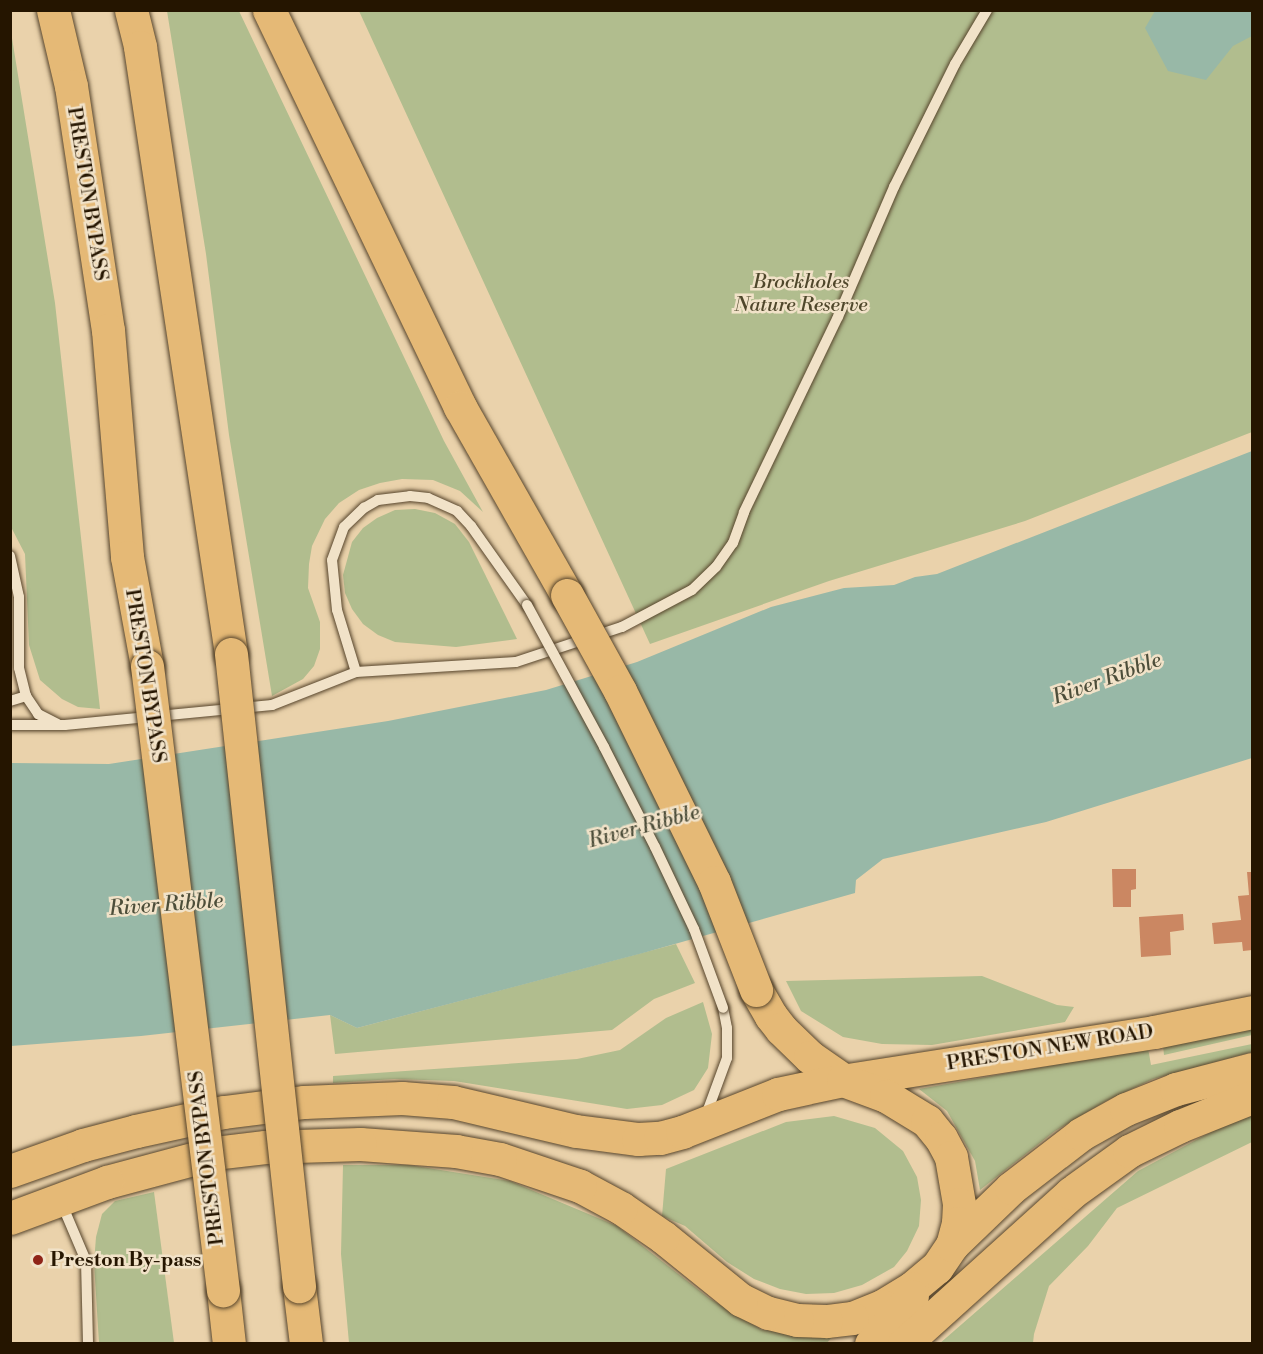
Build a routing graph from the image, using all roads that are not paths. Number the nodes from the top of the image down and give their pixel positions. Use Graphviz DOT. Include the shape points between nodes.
graph roads {
  1 [pos="53,10"];
  2 [pos="131,10"];
  3 [pos="268,10"];
  4 [pos="987,10"];
  5 [pos="10,556"];
  6 [pos="356,672"];
  7 [pos="26,696"];
  8 [pos="10,701"];
  9 [pos="10,725"];
  10 [pos="61,725"];
  11 [pos="1252,1012"];
  12 [pos="1252,1069"];
  13 [pos="845,1080"];
  14 [pos="1252,1097"];
  15 [pos="703,1123"];
  16 [pos="10,1171"];
  17 [pos="60,1198"];
  18 [pos="10,1218"];
  19 [pos="944,1256"];
  20 [pos="87,1343"];
  21 [pos="229,1344"];
  22 [pos="306,1344"];
  23 [pos="871,1344"];
  24 [pos="904,1344"];
  1 -- 21 [label="highway, PRESTON BYPASS, bridge" via="71,86 108,330 127,557 147,666"];
  2 -- 22 [label="highway, bridge" via="142,59 231,654"];
  3 -- 13 [label="highway, bridge" via="460,407 620,691 714,882 756,990 781,1029 810,1057"];
  4 -- 6 [label="lane" via="955,64 894,187 733,543 716,567 693,590 661,609 622,627 516,662"];
  5 -- 7 [label="lane" via="19,597 19,668"];
  6 -- 10 [label="lane" via="272,705"];
  6 -- 15 [label="lane, bridge" via="337,610 332,560 337,540 364,508 378,500 410,496 442,502 471,526 527,605 604,747 694,929 727,1028 727,1058"];
  7 -- 8 [label="lane"];
  7 -- 10 [label="lane" via="38,714"];
  9 -- 10 [label="lane"];
  11 -- 13 [label="highway, PRESTON NEW ROAD" via="1154,1032"];
  12 -- 19 [label="highway" via="1176,1089 1126,1109 1081,1134 1011,1188"];
  13 -- 15 [label="highway, PRESTON NEW ROAD" via="778,1094"];
  13 -- 19 [label="highway" via="908,1107 941,1138 958,1183 958,1223"];
  14 -- 24 [label="highway" via="1129,1151 1071,1193"];
  15 -- 16 [label="highway, PRESTON NEW ROAD" via="660,1138 638,1139 576,1131 453,1102 402,1098 304,1101 224,1112 135,1131"];
  17 -- 18 [label="highway"];
  17 -- 19 [label="highway" via="215,1153 312,1145 407,1145 500,1159 580,1186 663,1237 741,1300 797,1320 852,1318 882,1306 912,1288"];
  17 -- 20 [label="lane" via="86,1261"];
  19 -- 23 [label="highway"];
}
